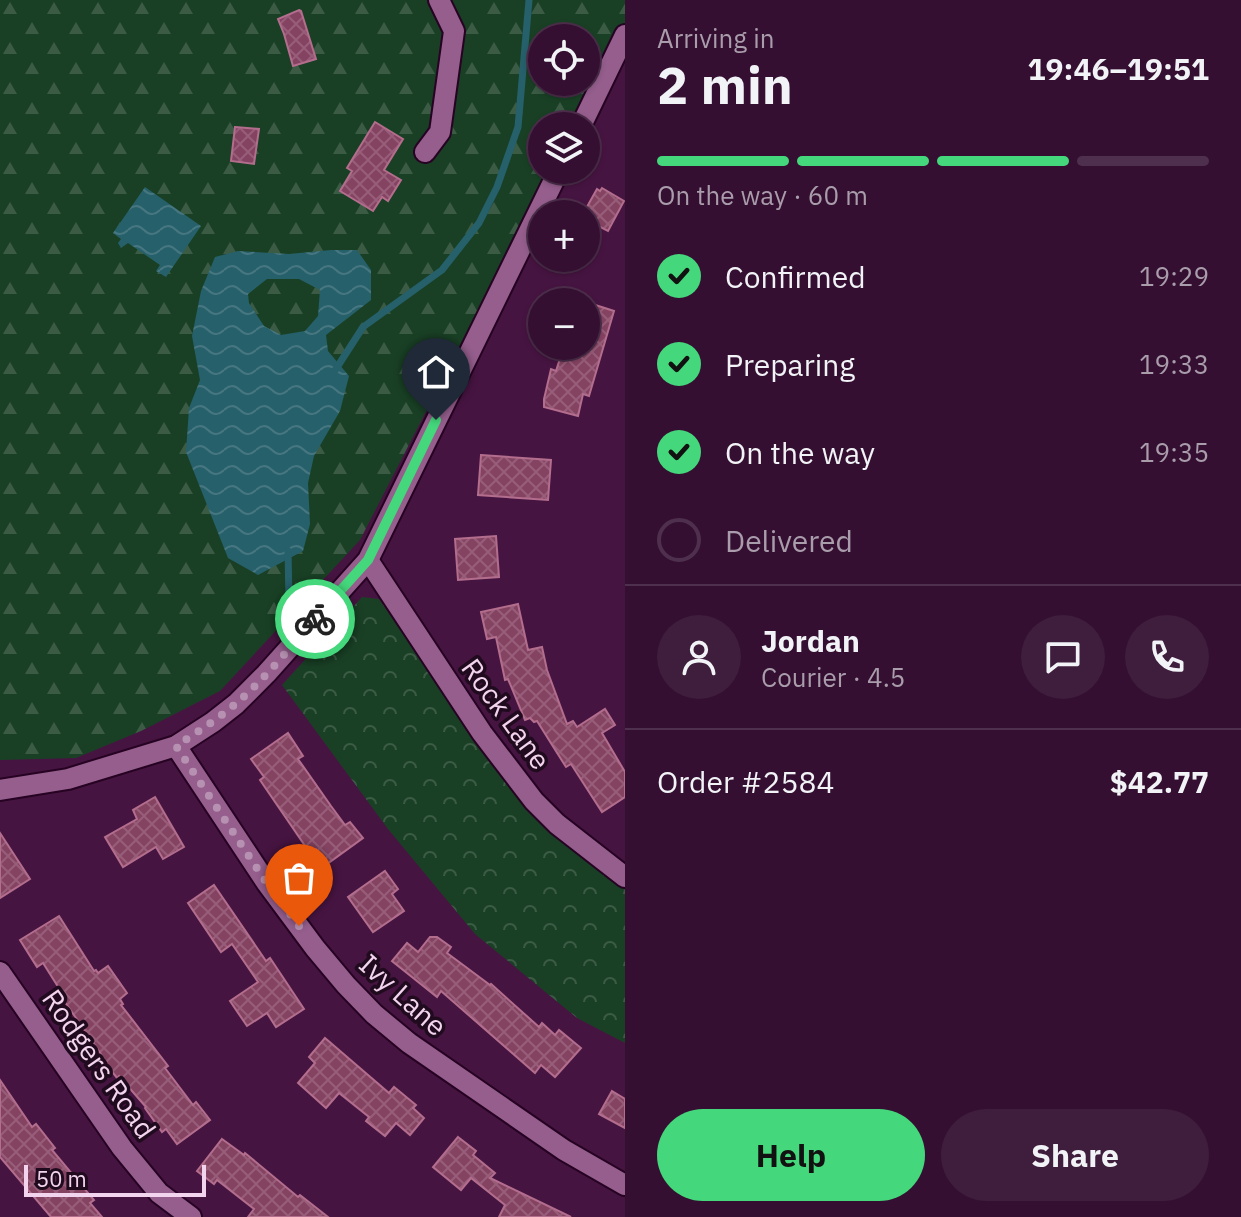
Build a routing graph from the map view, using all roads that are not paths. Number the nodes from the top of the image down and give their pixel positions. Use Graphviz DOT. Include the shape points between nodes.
graph roads {
  1 [pos="439,0"];
  2 [pos="624,39"];
  3 [pos="588,112"];
  4 [pos="425,152"];
  5 [pos="552,184"];
  6 [pos="368,560"];
  7 [pos="176,746"];
  8 [pos="0,790"];
  9 [pos="625,877"];
  10 [pos="0,972"];
  11 [pos="625,1185"];
  12 [pos="191,1217"];
  1 -- 4 [label="street" via="454,31 440,132"];
  2 -- 3 [label="street"];
  5 -- 6 [label="street"];
  6 -- 7 [label="street" via="236,704"];
  6 -- 9 [label="street, Rock Lane" via="482,733 534,801"];
  7 -- 8 [label="street" via="68,779"];
  7 -- 11 [label="street, Ivy Lane" via="282,904 374,1014 564,1150"];
  10 -- 12 [label="street, Rodgers Road" via="122,1148 159,1193"];
}
